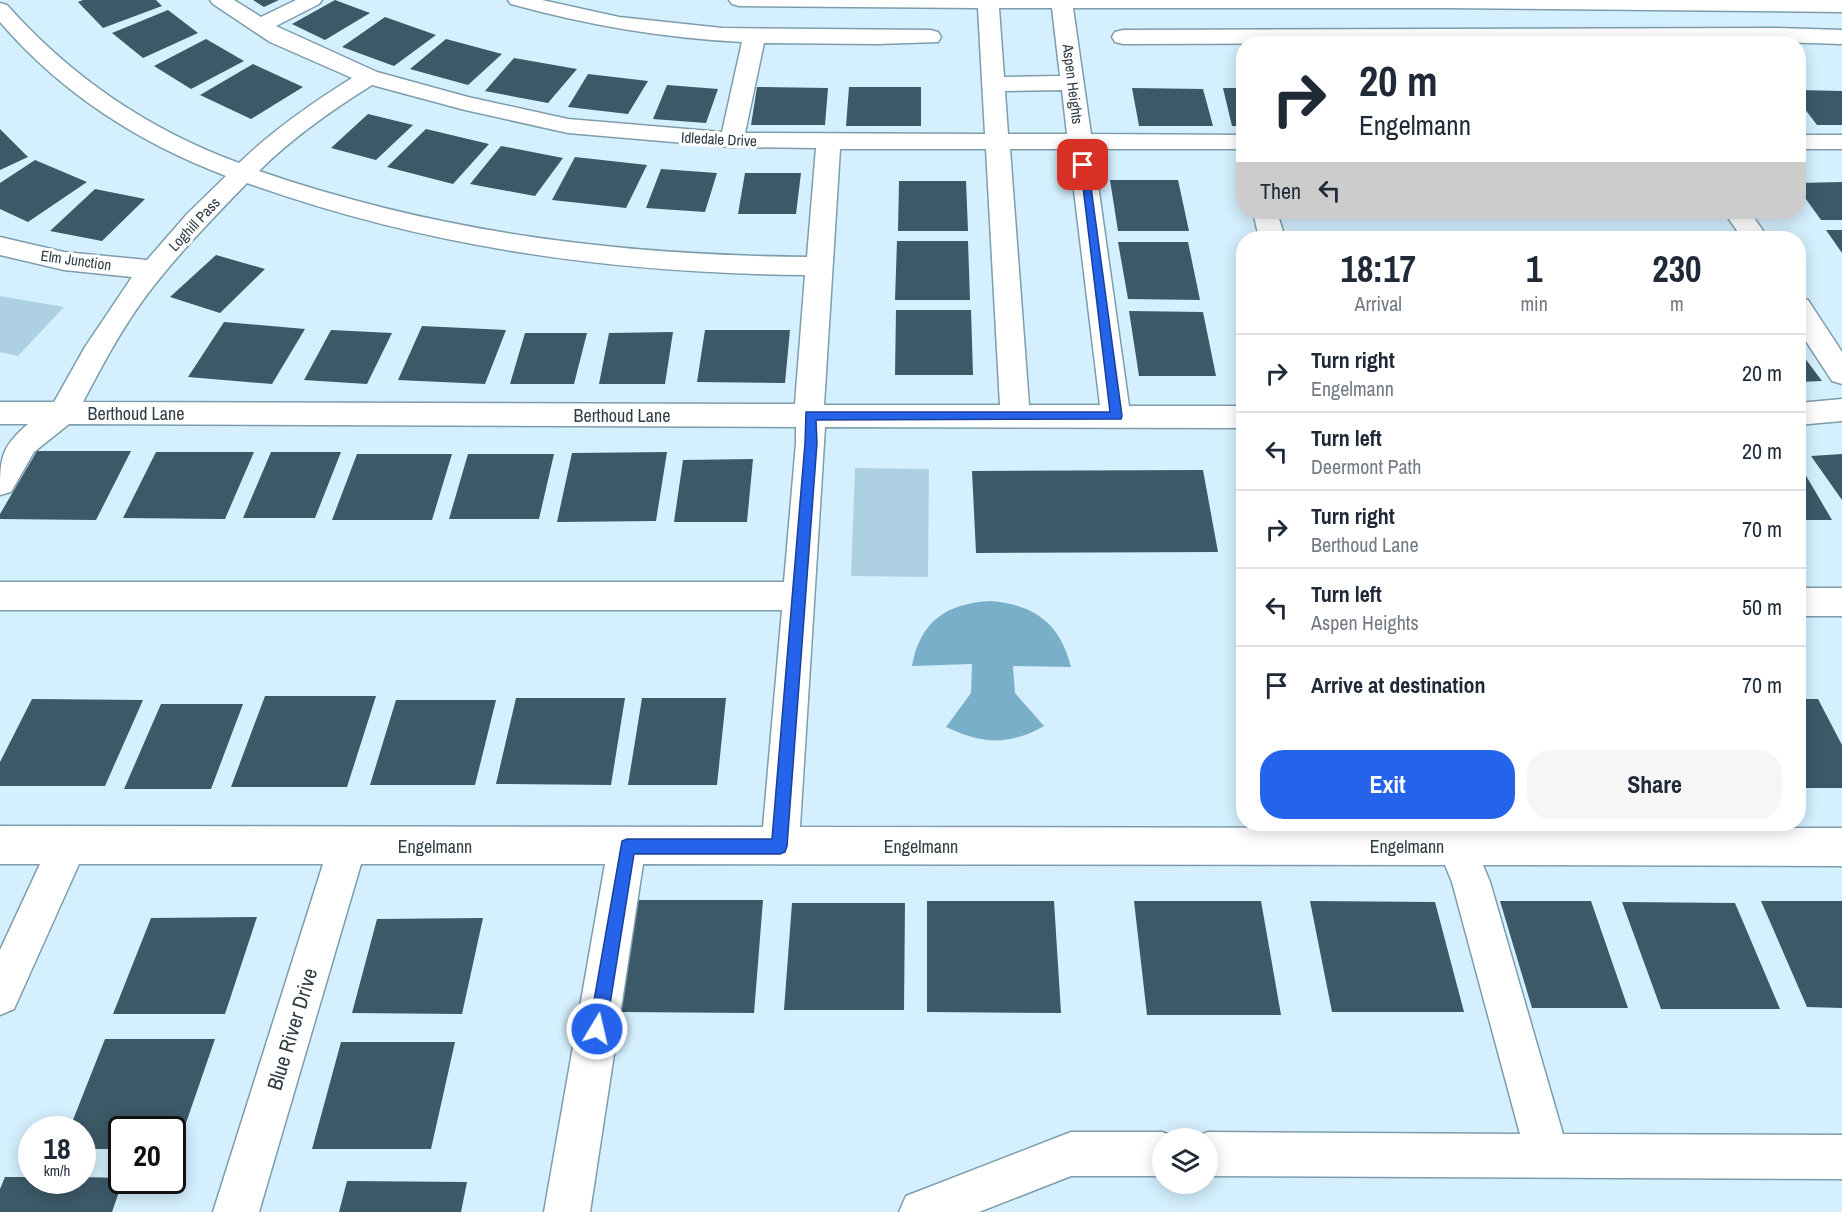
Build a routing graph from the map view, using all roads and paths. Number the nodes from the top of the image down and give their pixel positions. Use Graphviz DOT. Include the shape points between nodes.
graph roads {
  1 [pos="220,0"];
  2 [pos="312,0"];
  3 [pos="518,0"];
  4 [pos="739,0"];
  5 [pos="1381,1"];
  6 [pos="1445,1"];
  7 [pos="988,2"];
  8 [pos="1062,2"];
  9 [pos="1842,6"];
  10 [pos="0,9"];
  11 [pos="260,26"];
  12 [pos="1680,36"];
  13 [pos="930,37"];
  14 [pos="1123,37"];
  15 [pos="1842,37"];
  16 [pos="754,38"];
  17 [pos="1236,39"];
  18 [pos="369,76"];
  19 [pos="1073,83"];
  20 [pos="993,84"];
  21 [pos="732,140"];
  22 [pos="829,141"];
  23 [pos="997,142"];
  24 [pos="1080,142"];
  25 [pos="1236,142"];
  26 [pos="1806,142"];
  27 [pos="1842,142"];
  28 [pos="243,174"];
  29 [pos="0,246"];
  30 [pos="819,266"];
  31 [pos="153,270"];
  32 [pos="1806,319"];
  33 [pos="1842,374"];
  34 [pos="1842,410"];
  35 [pos="0,413"];
  36 [pos="63,413"];
  37 [pos="1806,413"];
  38 [pos="810,415"];
  39 [pos="1015,416"];
  40 [pos="1116,416"];
  41 [pos="1236,417"];
  42 [pos="0,483"];
  43 [pos="0,596"];
  44 [pos="799,596"];
  45 [pos="1806,602"];
  46 [pos="1842,602"];
  47 [pos="1451,835"];
  48 [pos="0,845"];
  49 [pos="68,845"];
  50 [pos="347,846"];
  51 [pos="627,846"];
  52 [pos="780,846"];
  53 [pos="1842,847"];
  54 [pos="0,995"];
  55 [pos="1152,1154"];
  56 [pos="1218,1154"];
  57 [pos="1548,1156"];
  58 [pos="1842,1157"];
  59 [pos="237,1212"];
  60 [pos="567,1212"];
  61 [pos="922,1212"];
  1 -- 11 [label="street, Idledale Drive"];
  2 -- 11 [label="street"];
  3 -- 16 [label="street" via="551,10 652,28"];
  4 -- 7 [label="street"];
  5 -- 6 [label="street"];
  5 -- 8 [label="street"];
  6 -- 9 [label="street"];
  7 -- 8 [label="street"];
  7 -- 20 [label="street"];
  8 -- 19 [label="street, Aspen Heights"];
  10 -- 28 [label="street" via="60,69 110,107 164,140"];
  11 -- 18 [label="street, Idledale Drive"];
  12 -- 15 [label="street"];
  13 -- 16 [label="street"];
  14 -- 17 [label="street"];
  16 -- 21 [label="street"];
  18 -- 21 [label="street, Idledale Drive" via="465,104 568,126"];
  18 -- 28 [label="street, Loghill Pass" via="268,148"];
  19 -- 20 [label="street"];
  19 -- 24 [label="street, Aspen Heights"];
  20 -- 23 [label="street"];
  21 -- 22 [label="street, Idledale Drive"];
  22 -- 23 [label="street, Idledale Drive"];
  22 -- 30 [label="street"];
  23 -- 24 [label="street, Idledale Drive"];
  23 -- 39 [label="street"];
  24 -- 25 [label="street, Idledale Drive"];
  24 -- 40 [label="street, Aspen Heights"];
  26 -- 27 [label="street"];
  28 -- 30 [label="street" via="336,206 492,242 664,261"];
  28 -- 31 [label="street, Loghill Pass"];
  29 -- 31 [label="street, Elm Junction" via="64,261"];
  30 -- 38 [label="street"];
  31 -- 36 [label="street, Loghill Pass" via="94,354"];
  32 -- 33 [label="street"];
  34 -- 37 [label="street"];
  35 -- 36 [label="street, Berthoud Lane"];
  36 -- 38 [label="street, Berthoud Lane"];
  36 -- 42 [label="street" via="23,444"];
  38 -- 39 [label="street, Berthoud Lane"];
  38 -- 44 [label="street"];
  39 -- 40 [label="street, Berthoud Lane"];
  40 -- 41 [label="street, Berthoud Lane"];
  43 -- 44 [label="street"];
  44 -- 52 [label="street"];
  45 -- 46 [label="street"];
  47 -- 52 [label="street, Engelmann"];
  47 -- 53 [label="street, Engelmann"];
  47 -- 57 [label="street" via="1471,882"];
  48 -- 49 [label="street, Engelmann"];
  49 -- 50 [label="street, Engelmann"];
  49 -- 54 [label="street"];
  50 -- 51 [label="street, Engelmann"];
  50 -- 59 [label="street, Blue River Drive"];
  51 -- 52 [label="street, Engelmann"];
  51 -- 60 [label="street"];
  55 -- 61 [label="street" via="1071,1154"];
  56 -- 57 [label="street"];
  57 -- 58 [label="street"];
}
